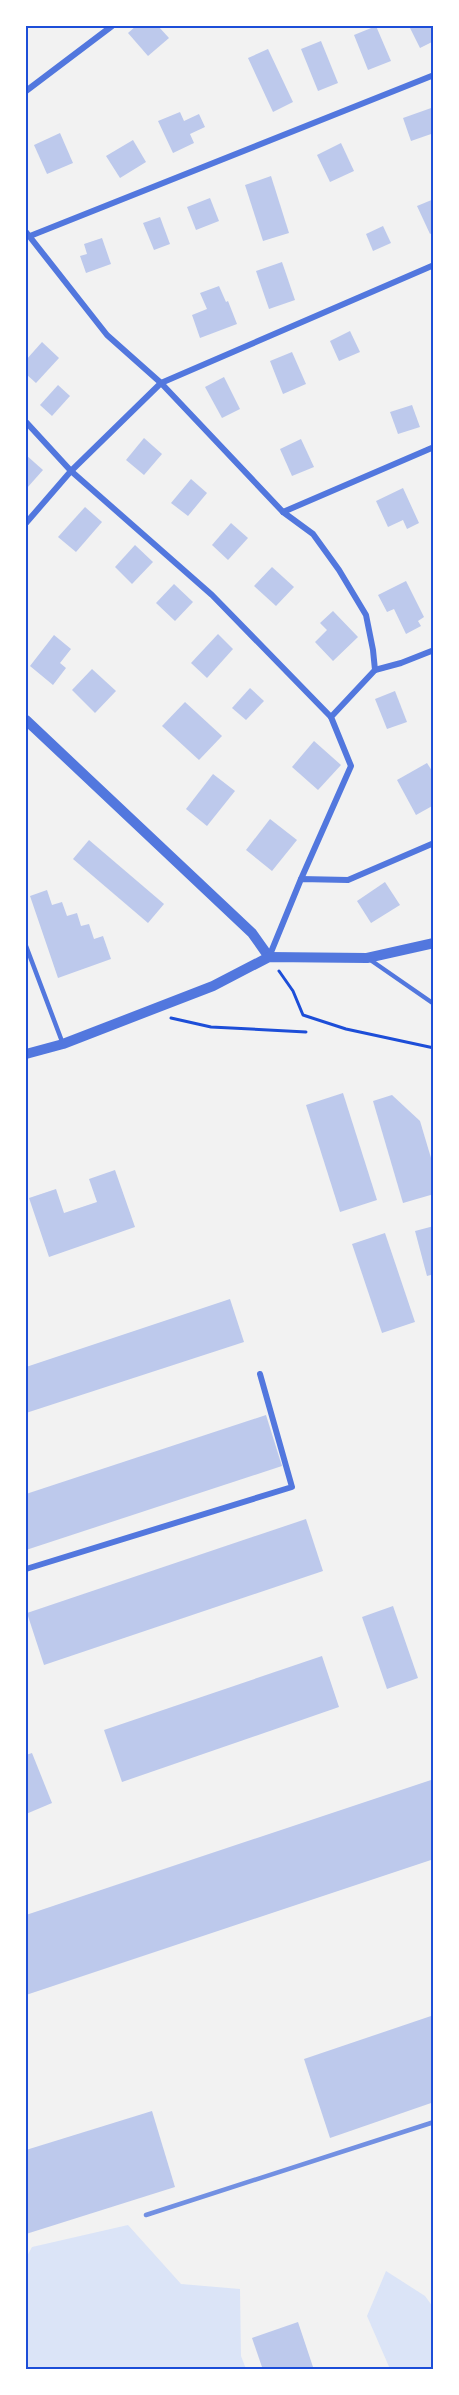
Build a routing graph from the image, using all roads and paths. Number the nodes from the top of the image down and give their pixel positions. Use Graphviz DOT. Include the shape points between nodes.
graph roads {
  1 [pos="112,26"];
  2 [pos="434,75"];
  3 [pos="26,91"];
  4 [pos="28,234"];
  5 [pos="434,265"];
  6 [pos="161,383"];
  7 [pos="26,422"];
  8 [pos="434,447"];
  9 [pos="70,471"];
  10 [pos="283,512"];
  11 [pos="26,523"];
  12 [pos="434,650"];
  13 [pos="375,670"];
  14 [pos="331,717"];
  15 [pos="26,720"];
  16 [pos="434,843"];
  17 [pos="301,879"];
  18 [pos="434,944"];
  19 [pos="26,946"];
  20 [pos="269,957"];
  21 [pos="367,958"];
  22 [pos="434,1004"];
  23 [pos="147,1012"];
  24 [pos="306,1032"];
  25 [pos="63,1044"];
  26 [pos="434,1048"];
  27 [pos="26,1054"];
  28 [pos="260,1374"];
  29 [pos="26,1569"];
  1 -- 3 [label="street"];
  2 -- 4 [label="street"];
  4 -- 6 [label="street" via="107,335"];
  5 -- 6 [label="street"];
  6 -- 9 [label="street"];
  6 -- 10 [label="street"];
  7 -- 9 [label="street"];
  8 -- 10 [label="street"];
  9 -- 11 [label="street"];
  9 -- 14 [label="street" via="212,595"];
  10 -- 13 [label="street" via="313,534 361,606"];
  12 -- 13 [label="street"];
  13 -- 14 [label="street"];
  14 -- 17 [label="street" via="351,766"];
  15 -- 20 [label="street" via="252,933"];
  16 -- 17 [label="street" via="348,880"];
  17 -- 20 [label="street"];
  18 -- 21 [label="street"];
  19 -- 25 [label="lane"];
  20 -- 21 [label="street"];
  20 -- 23 [label="street" via="213,986"];
  20 -- 26 [label="path" via="293,991 303,1015 346,1029"];
  21 -- 22 [label="lane"];
  23 -- 24 [label="path" via="211,1028"];
  23 -- 25 [label="street"];
  25 -- 27 [label="street"];
  28 -- 29 [label="street" via="292,1487"];
}
